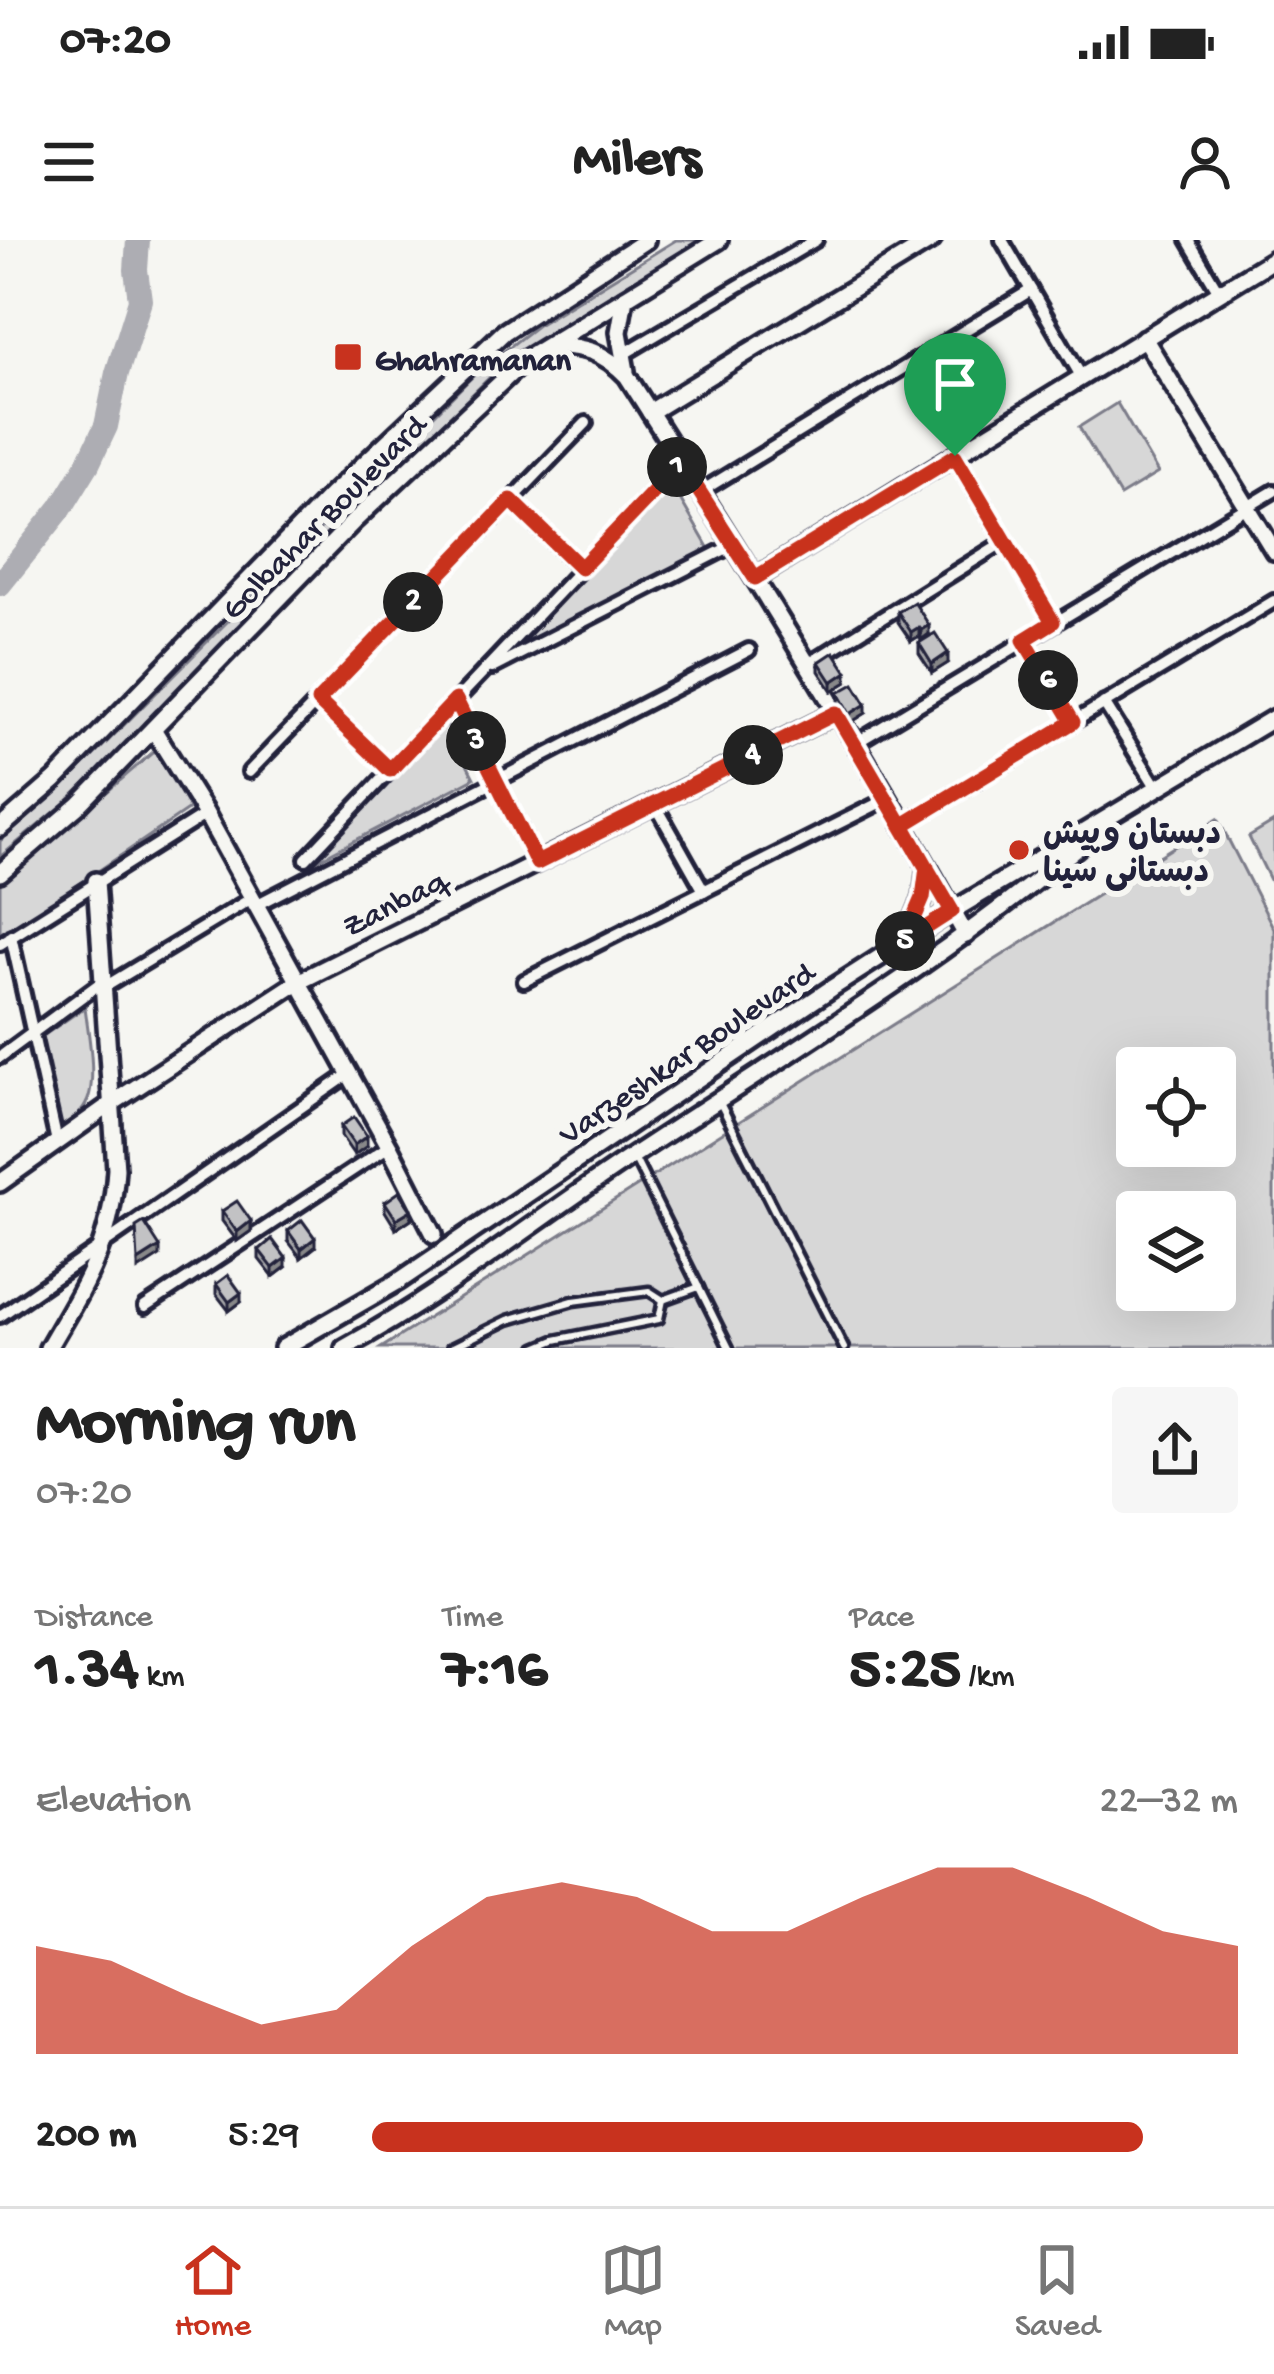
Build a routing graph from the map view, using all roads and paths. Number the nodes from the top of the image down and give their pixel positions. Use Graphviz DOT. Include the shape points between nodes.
graph roads {
  1 [pos="646,240"];
  2 [pos="719,240"];
  3 [pos="817,240"];
  4 [pos="932,240"];
  5 [pos="1002,240"];
  6 [pos="1188,240"];
  7 [pos="1274,259"];
  8 [pos="1031,290"];
  9 [pos="1219,292"];
  10 [pos="625,298"];
  11 [pos="1144,338"];
  12 [pos="546,346"];
  13 [pos="622,355"];
  14 [pos="627,376"];
  15 [pos="1081,376"];
  16 [pos="650,412"];
  17 [pos="586,423"];
  18 [pos="955,456"];
  19 [pos="681,463"];
  20 [pos="1274,491"];
  21 [pos="700,492"];
  22 [pos="511,500"];
  23 [pos="1247,508"];
  24 [pos="1005,541"];
  25 [pos="735,544"];
  26 [pos="1274,551"];
  27 [pos="581,568"];
  28 [pos="755,578"];
  29 [pos="1274,601"];
  30 [pos="1053,622"];
  31 [pos="1024,640"];
  32 [pos="749,650"];
  33 [pos="807,665"];
  34 [pos="483,672"];
  35 [pos="456,700"];
  36 [pos="318,701"];
  37 [pos="1104,703"];
  38 [pos="836,713"];
  39 [pos="1274,718"];
  40 [pos="1073,722"];
  41 [pos="152,729"];
  42 [pos="854,744"];
  43 [pos="390,770"];
  44 [pos="249,772"];
  45 [pos="496,781"];
  46 [pos="1156,788"];
  47 [pos="887,799"];
  48 [pos="655,804"];
  49 [pos="1124,808"];
  50 [pos="206,814"];
  51 [pos="903,825"];
  52 [pos="0,828"];
  53 [pos="306,859"];
  54 [pos="537,863"];
  55 [pos="927,867"];
  56 [pos="0,873"];
  57 [pos="96,881"];
  58 [pos="704,891"];
  59 [pos="254,902"];
  60 [pos="952,911"];
  61 [pos="966,935"];
  62 [pos="6,940"];
  63 [pos="904,942"];
  64 [pos="524,981"];
  65 [pos="298,982"];
  66 [pos="103,985"];
  67 [pos="33,1034"];
  68 [pos="0,1057"];
  69 [pos="349,1074"];
  70 [pos="719,1100"];
  71 [pos="111,1104"];
  72 [pos="57,1142"];
  73 [pos="389,1146"];
  74 [pos="634,1156"];
  75 [pos="0,1183"];
  76 [pos="434,1234"];
  77 [pos="104,1244"];
  78 [pos="699,1287"];
  79 [pos="663,1300"];
  80 [pos="145,1307"];
  81 [pos="0,1316"];
  82 [pos="48,1348"];
  83 [pos="283,1348"];
  84 [pos="344,1348"];
  85 [pos="451,1348"];
  86 [pos="536,1348"];
  87 [pos="729,1348"];
  88 [pos="844,1348"];
  1 -- 52 [label="street, Golbahar Boulevard" via="490,345"];
  2 -- 10 [label="street, Golbahar Boulevard"];
  3 -- 13 [label="street"];
  4 -- 16 [label="street"];
  5 -- 8 [label="street"];
  6 -- 9 [label="street"];
  7 -- 9 [label="street"];
  8 -- 15 [label="street"];
  8 -- 21 [label="street"];
  9 -- 11 [label="street"];
  10 -- 12 [label="street, Golbahar Boulevard"];
  10 -- 13 [label="street"];
  11 -- 15 [label="street"];
  11 -- 23 [label="street"];
  12 -- 14 [label="street" via="595,350"];
  12 -- 41 [label="street, Golbahar Boulevard" via="355,520"];
  13 -- 14 [label="street"];
  14 -- 16 [label="street"];
  15 -- 18 [label="street"];
  16 -- 19 [label="street"];
  17 -- 22 [label="street"];
  18 -- 24 [label="street"];
  18 -- 28 [label="street"];
  19 -- 21 [label="street"];
  19 -- 27 [label="street"];
  20 -- 23 [label="street"];
  21 -- 25 [label="street"];
  22 -- 27 [label="street"];
  22 -- 36 [label="street"];
  23 -- 26 [label="street"];
  23 -- 30 [label="street"];
  24 -- 30 [label="street"];
  24 -- 33 [label="street"];
  25 -- 28 [label="street"];
  25 -- 34 [label="street"];
  27 -- 34 [label="street"];
  28 -- 33 [label="street"];
  29 -- 37 [label="street"];
  30 -- 31 [label="street"];
  31 -- 40 [label="street"];
  31 -- 42 [label="street"];
  32 -- 45 [label="street"];
  33 -- 38 [label="street"];
  34 -- 35 [label="street"];
  35 -- 43 [label="street"];
  35 -- 45 [label="street"];
  36 -- 43 [label="street"];
  36 -- 44 [label="street"];
  37 -- 40 [label="street"];
  37 -- 46 [label="street"];
  38 -- 42 [label="street"];
  38 -- 48 [label="street, Zanbaq"];
  39 -- 46 [label="street, Varzeshkar Boulevard"];
  40 -- 51 [label="street"];
  41 -- 50 [label="street"];
  41 -- 56 [label="street, Golbahar Boulevard"];
  42 -- 47 [label="street"];
  43 -- 53 [label="street"];
  45 -- 54 [label="street"];
  45 -- 59 [label="street"];
  46 -- 49 [label="street, Varzeshkar Boulevard"];
  47 -- 51 [label="street"];
  47 -- 58 [label="street"];
  48 -- 54 [label="street, Zanbaq"];
  48 -- 58 [label="street"];
  49 -- 60 [label="street, Varzeshkar Boulevard"];
  49 -- 61 [label="street, Varzeshkar Boulevard"];
  50 -- 57 [label="street"];
  50 -- 59 [label="street"];
  51 -- 55 [label="street"];
  54 -- 65 [label="street, Zanbaq"];
  55 -- 60 [label="street"];
  55 -- 63 [label="street"];
  57 -- 62 [label="street"];
  57 -- 66 [label="street"];
  58 -- 64 [label="street"];
  59 -- 65 [label="street"];
  59 -- 66 [label="street"];
  60 -- 61 [label="street"];
  60 -- 63 [label="street, Varzeshkar Boulevard"];
  61 -- 70 [label="street, Varzeshkar Boulevard"];
  62 -- 67 [label="street"];
  63 -- 83 [label="street, Varzeshkar Boulevard" via="399,1281"];
  65 -- 69 [label="street"];
  65 -- 71 [label="street, Zanbaq"];
  66 -- 67 [label="street"];
  66 -- 71 [label="street"];
  67 -- 68 [label="street"];
  67 -- 72 [label="street"];
  69 -- 73 [label="street"];
  69 -- 77 [label="street"];
  70 -- 74 [label="street, Varzeshkar Boulevard"];
  70 -- 88 [label="lane"];
  71 -- 72 [label="street, Zanbaq"];
  71 -- 77 [label="street" via="116,1169"];
  72 -- 75 [label="street, Zanbaq"];
  73 -- 76 [label="street"];
  73 -- 80 [label="street"];
  74 -- 78 [label="lane"];
  74 -- 84 [label="street, Varzeshkar Boulevard"];
  77 -- 81 [label="street"];
  77 -- 82 [label="street"];
  78 -- 79 [label="lane"];
  78 -- 87 [label="lane"];
  79 -- 85 [label="lane" via="650,1292 573,1301"];
  79 -- 86 [label="lane" via="659,1319"];
}
